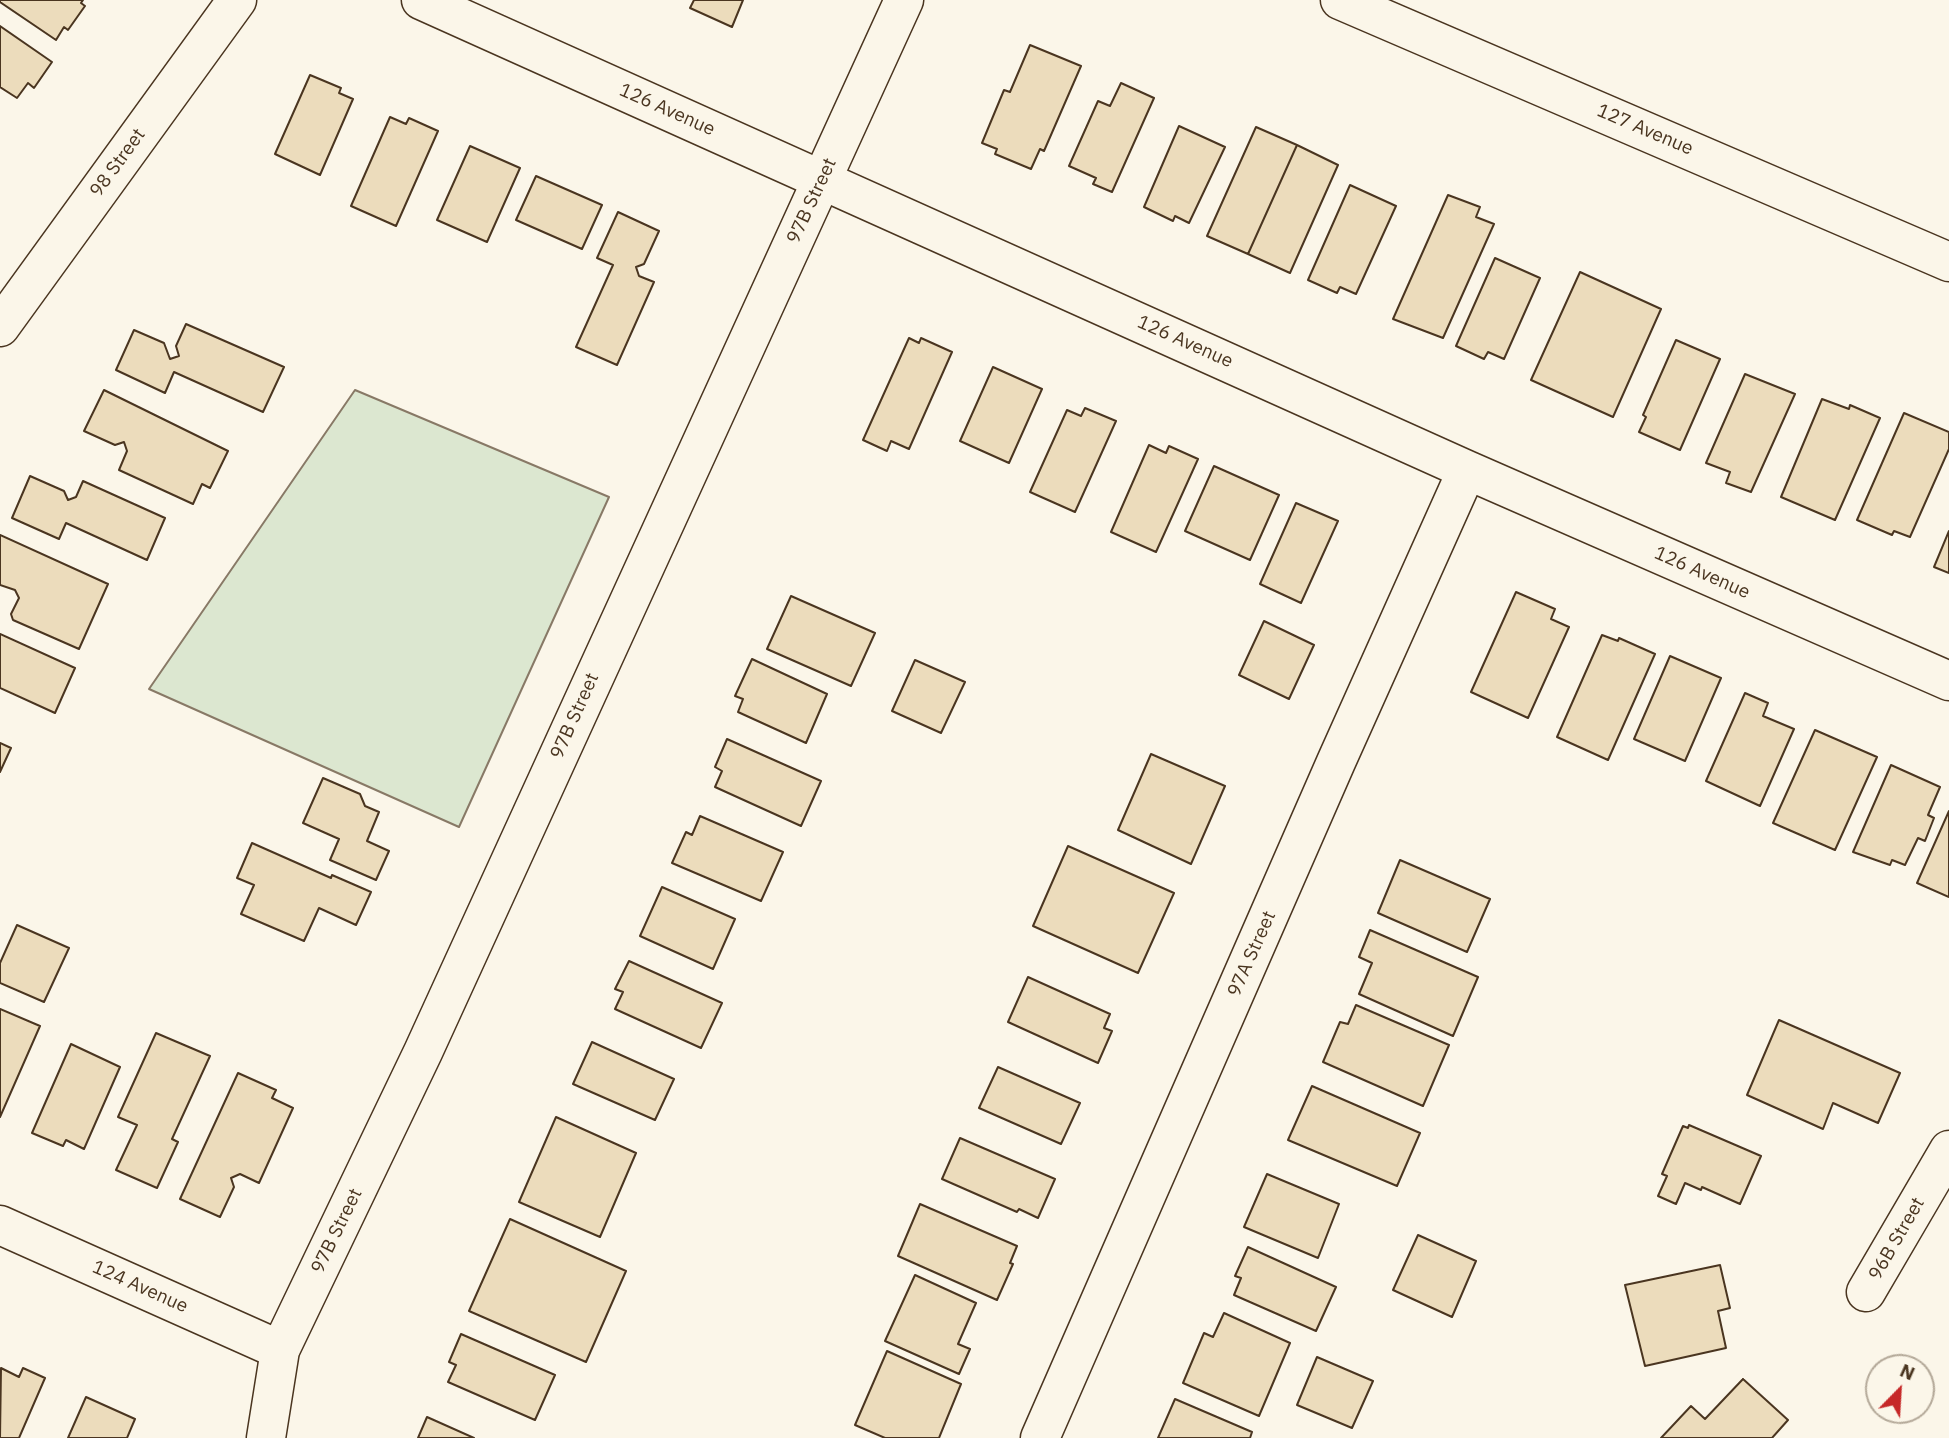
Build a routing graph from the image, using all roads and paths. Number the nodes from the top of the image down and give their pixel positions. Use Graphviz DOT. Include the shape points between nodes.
graph roads {
  1 [pos="237,0"];
  2 [pos="421,0"];
  3 [pos="904,0"];
  4 [pos="1340,0"];
  5 [pos="823,179"];
  6 [pos="1949,262"];
  7 [pos="0,327"];
  8 [pos="1467,470"];
  9 [pos="1949,681"];
  10 [pos="1949,1150"];
  11 [pos="0,1225"];
  12 [pos="1866,1292"];
  13 [pos="280,1350"];
  14 [pos="266,1438"];
  15 [pos="1040,1438"];
  1 -- 7 [label="street, 98 Street"];
  2 -- 5 [label="street, 126 Avenue"];
  3 -- 5 [label="street, 97B Street"];
  4 -- 6 [label="street, 127 Avenue"];
  5 -- 8 [label="street, 126 Avenue"];
  5 -- 13 [label="street, 97B Street" via="423,1052"];
  8 -- 9 [label="street, 126 Avenue"];
  8 -- 15 [label="street, 97A Street"];
  10 -- 12 [label="street, 96B Street"];
  11 -- 13 [label="street, 124 Avenue"];
  13 -- 14 [label="street, 97B Street"];
}
